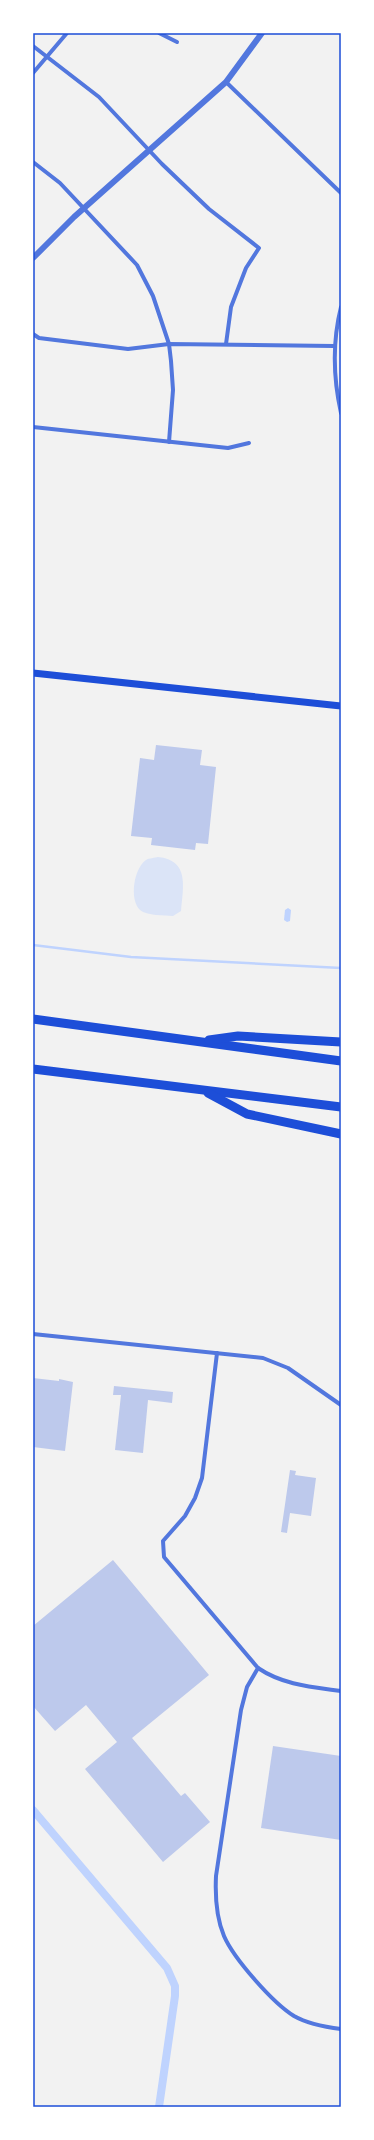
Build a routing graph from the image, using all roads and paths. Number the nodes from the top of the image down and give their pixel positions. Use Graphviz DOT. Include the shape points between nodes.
graph roads {
  1 [pos="67,33"];
  2 [pos="159,33"];
  3 [pos="262,33"];
  4 [pos="177,42"];
  5 [pos="33,46"];
  6 [pos="46,57"];
  7 [pos="33,73"];
  8 [pos="226,82"];
  9 [pos="149,150"];
  10 [pos="33,162"];
  11 [pos="341,193"];
  12 [pos="84,208"];
  13 [pos="33,258"];
  14 [pos="341,307"];
  15 [pos="33,334"];
  16 [pos="169,344"];
  17 [pos="226,344"];
  18 [pos="334,346"];
  19 [pos="341,413"];
  20 [pos="33,427"];
  21 [pos="169,442"];
  22 [pos="249,443"];
  23 [pos="33,673"];
  24 [pos="341,706"];
  25 [pos="33,1019"];
  26 [pos="196,1041"];
  27 [pos="341,1042"];
  28 [pos="341,1061"];
  29 [pos="33,1069"];
  30 [pos="201,1090"];
  31 [pos="341,1108"];
  32 [pos="341,1134"];
  33 [pos="33,1334"];
  34 [pos="217,1353"];
  35 [pos="341,1405"];
  36 [pos="258,1668"];
  37 [pos="341,1691"];
  38 [pos="341,2029"];
  1 -- 6 [label="street"];
  2 -- 4 [label="street" via="164,38"];
  3 -- 8 [label="street"];
  5 -- 6 [label="street"];
  6 -- 7 [label="street"];
  6 -- 9 [label="street" via="99,97"];
  8 -- 9 [label="street"];
  8 -- 11 [label="street"];
  9 -- 12 [label="street"];
  9 -- 17 [label="street" via="209,209 259,248 246,268 231,307"];
  10 -- 12 [label="street" via="60,183"];
  12 -- 13 [label="street"];
  12 -- 16 [label="street" via="137,265 153,296"];
  14 -- 18 [label="street"];
  15 -- 16 [label="street" via="38,338 128,349"];
  16 -- 17 [label="street"];
  16 -- 21 [label="street" via="173,390"];
  17 -- 18 [label="street"];
  18 -- 19 [label="street" via="335,378"];
  20 -- 21 [label="street"];
  21 -- 22 [label="street" via="228,448"];
  23 -- 24 [label="main road"];
  25 -- 26 [label="highway"];
  26 -- 27 [label="highway" via="238,1036"];
  26 -- 28 [label="highway"];
  29 -- 30 [label="highway"];
  30 -- 31 [label="highway"];
  30 -- 32 [label="highway" via="247,1114"];
  33 -- 34 [label="street"];
  34 -- 35 [label="street" via="251,1356 274,1362 304,1378"];
  34 -- 36 [label="street" via="202,1478 185,1516 164,1541 164,1557"];
  36 -- 37 [label="street" via="279,1680 293,1684"];
  36 -- 38 [label="street" via="242,1702 216,1876 218,1918 224,1936 235,1954 280,2004 302,2019"];
}
